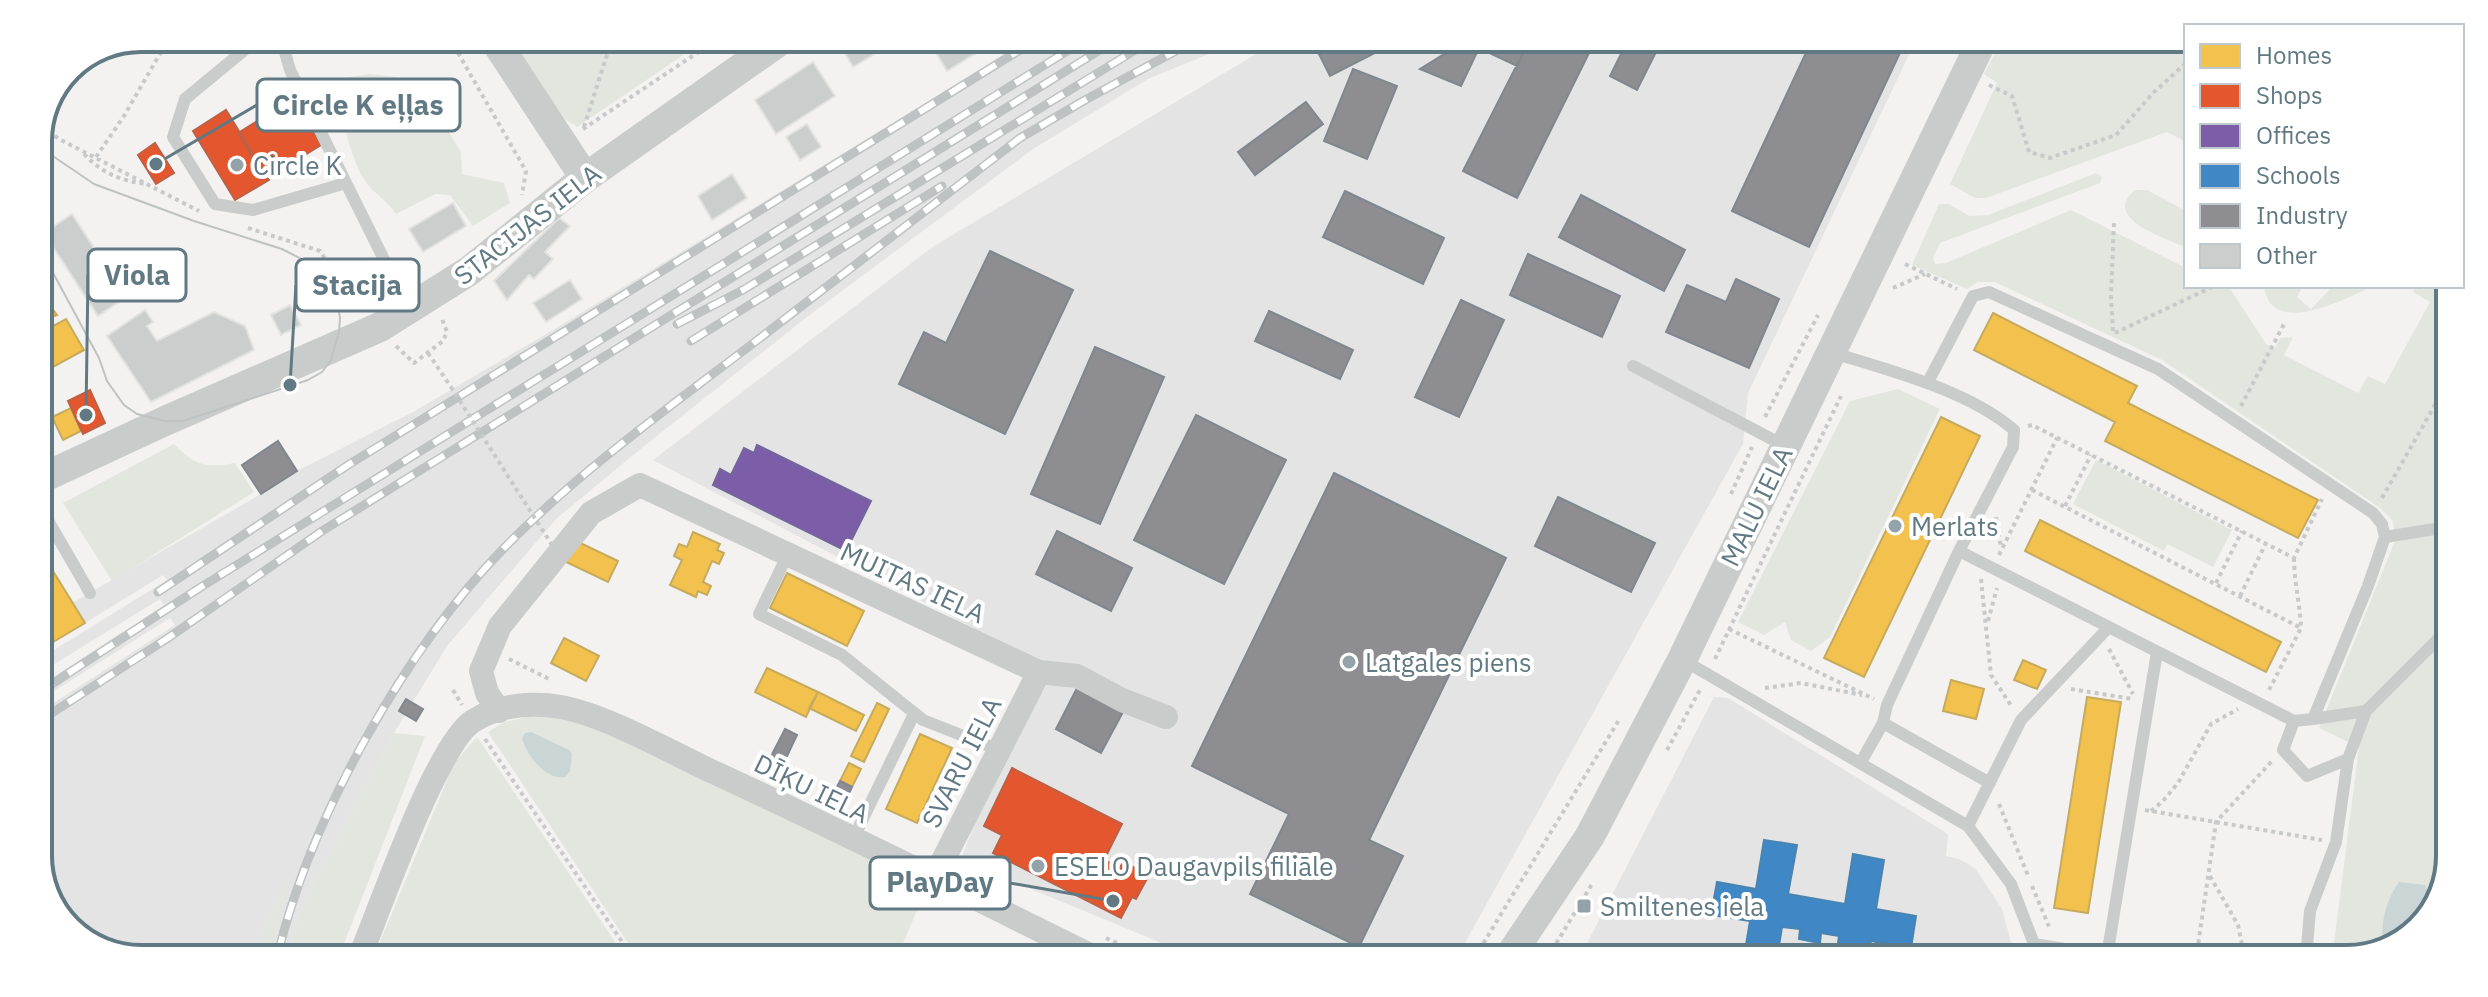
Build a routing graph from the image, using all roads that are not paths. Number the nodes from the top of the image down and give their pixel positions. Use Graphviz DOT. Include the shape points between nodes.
graph roads {
  1 [pos="242,52"];
  2 [pos="285,52"];
  3 [pos="503,52"];
  4 [pos="764,52"];
  5 [pos="1977,52"];
  6 [pos="585,178"];
  7 [pos="346,183"];
  8 [pos="402,298"];
  9 [pos="1830,352"];
  10 [pos="1633,366"];
  11 [pos="1928,382"];
  12 [pos="1785,446"];
  13 [pos="52,474"];
  14 [pos="52,527"];
  15 [pos="2436,529"];
  16 [pos="2385,537"];
  17 [pos="1959,551"];
  18 [pos="788,554"];
  19 [pos="90,593"];
  20 [pos="759,614"];
  21 [pos="753,627"];
  22 [pos="2104,631"];
  23 [pos="2436,641"];
  24 [pos="2157,652"];
  25 [pos="1682,660"];
  26 [pos="1039,672"];
  27 [pos="499,711"];
  28 [pos="2366,711"];
  29 [pos="914,714"];
  30 [pos="1166,717"];
  31 [pos="2313,719"];
  32 [pos="2294,721"];
  33 [pos="1883,723"];
  34 [pos="999,750"];
  35 [pos="2348,759"];
  36 [pos="1861,762"];
  37 [pos="1990,783"];
  38 [pos="1968,826"];
  39 [pos="853,839"];
  40 [pos="934,878"];
  41 [pos="2034,944"];
  42 [pos="365,945"];
  43 [pos="1070,945"];
  44 [pos="1517,945"];
  45 [pos="2040,945"];
  46 [pos="2109,945"];
  47 [pos="2307,945"];
  1 -- 7 [label="lane" via="185,99 173,137 215,204 253,210"];
  2 -- 7 [label="lane"];
  3 -- 6 [label="street"];
  4 -- 6 [label="street, STACIJAS IELA"];
  5 -- 9 [label="street, MALU IELA"];
  6 -- 8 [label="street, STACIJAS IELA" via="495,252"];
  7 -- 8 [label="lane"];
  8 -- 13 [label="street, STACIJAS IELA" via="380,327"];
  9 -- 11 [label="lane"];
  9 -- 12 [label="street, MALU IELA"];
  10 -- 12 [label="lane"];
  11 -- 16 [label="lane" via="1973,296 1989,292 2158,369 2373,513"];
  11 -- 17 [label="lane" via="2014,430 2013,447"];
  12 -- 25 [label="street, MALU IELA"];
  14 -- 19 [label="lane"];
  15 -- 16 [label="lane"];
  16 -- 31 [label="lane"];
  17 -- 22 [label="lane"];
  17 -- 33 [label="lane"];
  18 -- 20 [label="lane"];
  18 -- 26 [label="street, MUITAS IELA"];
  18 -- 27 [label="street, MUITAS IELA" via="640,485 591,513 500,626 481,671"];
  20 -- 21 [label="lane"];
  20 -- 29 [label="lane" via="842,655"];
  22 -- 24 [label="lane"];
  22 -- 37 [label="lane" via="2021,720"];
  23 -- 28 [label="lane"];
  24 -- 32 [label="lane"];
  24 -- 46 [label="lane" via="2143,701"];
  25 -- 36 [label="lane"];
  25 -- 44 [label="street, MALU IELA" via="1590,836"];
  26 -- 30 [label="street, MUITAS IELA" via="1077,676"];
  26 -- 34 [label="street, SVARU IELA"];
  27 -- 39 [label="street, DĪĶU IELA" via="537,704 589,716"];
  27 -- 42 [label="street, DĪĶU IELA" via="473,721 445,756"];
  28 -- 31 [label="lane"];
  28 -- 35 [label="lane"];
  29 -- 34 [label="lane"];
  29 -- 39 [label="lane"];
  31 -- 32 [label="lane"];
  32 -- 35 [label="lane" via="2283,750 2307,776"];
  33 -- 36 [label="lane"];
  33 -- 37 [label="lane"];
  34 -- 40 [label="street, SVARU IELA"];
  35 -- 47 [label="lane" via="2336,842 2310,911"];
  36 -- 38 [label="lane"];
  37 -- 38 [label="lane"];
  38 -- 41 [label="lane" via="2011,884"];
  39 -- 40 [label="street, DĪĶU IELA"];
  40 -- 43 [label="street, DĪĶU IELA"];
  41 -- 45 [label="lane"];
}
